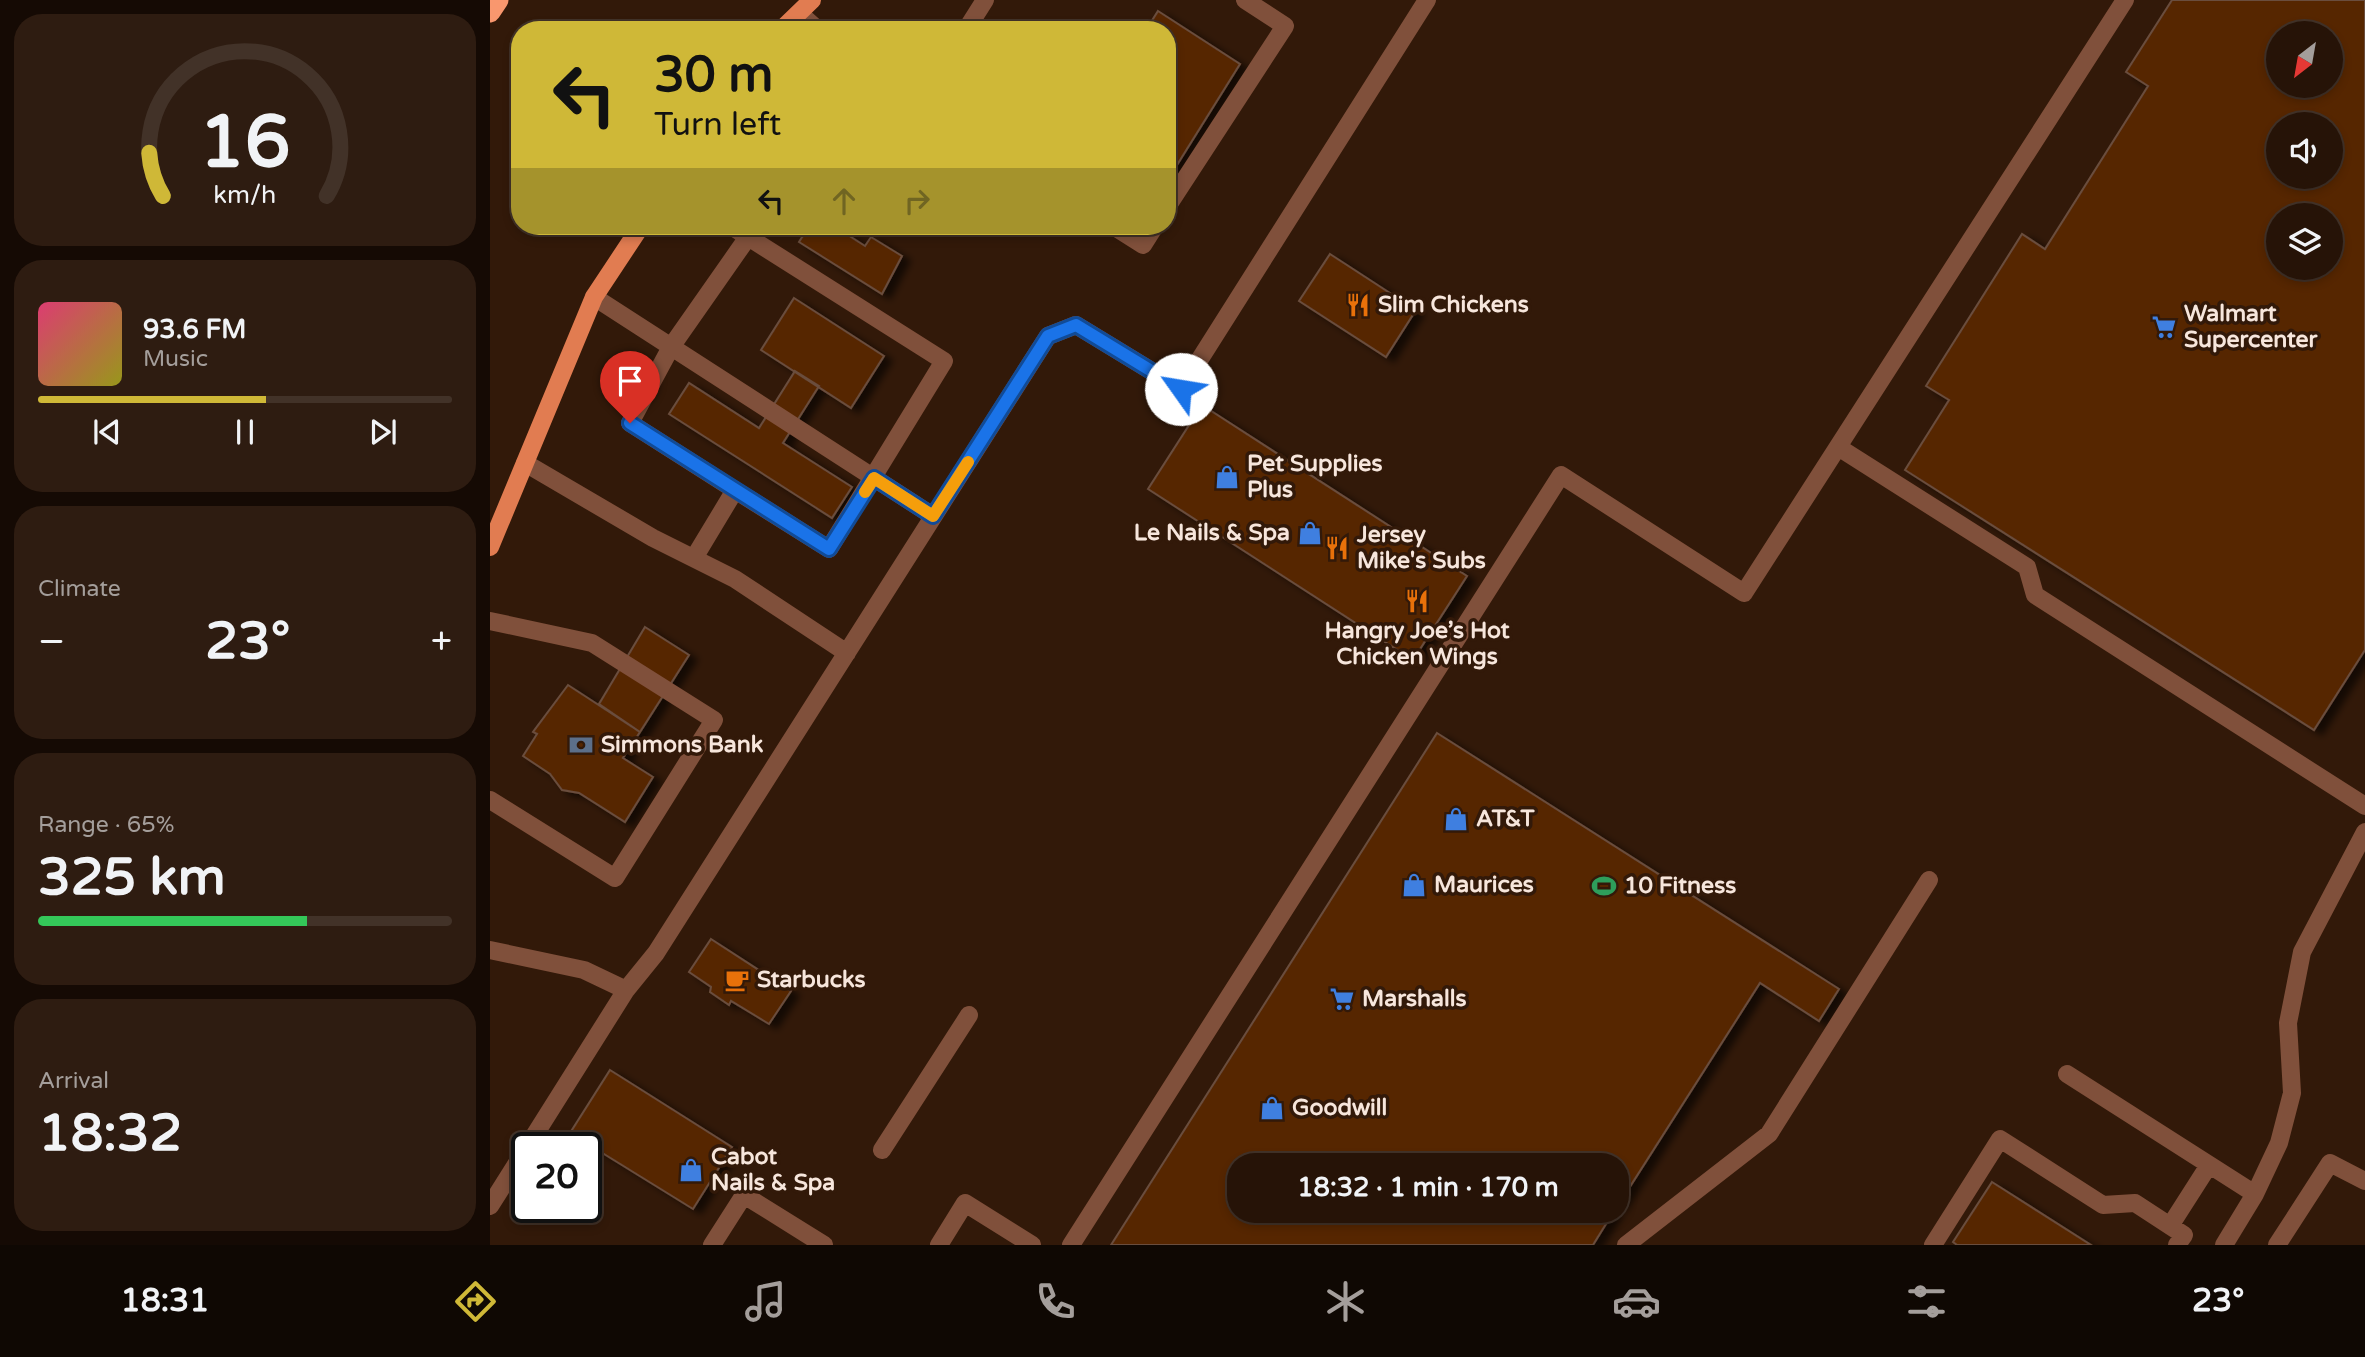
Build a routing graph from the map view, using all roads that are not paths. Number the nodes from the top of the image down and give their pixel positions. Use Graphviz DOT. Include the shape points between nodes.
graph roads {
  1 [pos="498,0"];
  2 [pos="985,0"];
  3 [pos="1245,0"];
  4 [pos="1427,0"];
  5 [pos="2125,0"];
  6 [pos="806,6"];
  7 [pos="490,12"];
  8 [pos="790,21"];
  9 [pos="972,21"];
  10 [pos="1176,193"];
  11 [pos="635,235"];
  12 [pos="745,235"];
  13 [pos="1127,235"];
  14 [pos="1149,235"];
  15 [pos="748,237"];
  16 [pos="594,297"];
  17 [pos="671,347"];
  18 [pos="1838,447"];
  19 [pos="525,463"];
  20 [pos="874,478"];
  21 [pos="735,490"];
  22 [pos="933,516"];
  23 [pos="490,547"];
  24 [pos="694,558"];
  25 [pos="490,621"];
  26 [pos="847,653"];
  27 [pos="490,800"];
  28 [pos="2365,806"];
  29 [pos="2365,832"];
  30 [pos="1929,880"];
  31 [pos="490,950"];
  32 [pos="626,990"];
  33 [pos="969,1015"];
  34 [pos="2067,1074"];
  35 [pos="881,1150"];
  36 [pos="2209,1165"];
  37 [pos="2365,1181"];
  38 [pos="2255,1194"];
  39 [pos="490,1206"];
  40 [pos="2170,1226"];
  41 [pos="712,1245"];
  42 [pos="824,1245"];
  43 [pos="939,1245"];
  44 [pos="1032,1245"];
  45 [pos="1071,1245"];
  46 [pos="1626,1245"];
  47 [pos="1933,1245"];
  48 [pos="2177,1245"];
  49 [pos="2224,1245"];
  50 [pos="2277,1245"];
  1 -- 7 [label="highway"];
  2 -- 9 [label="street"];
  3 -- 10 [label="street" via="1284,26"];
  4 -- 22 [label="street" via="1181,389 1076,325 1048,336"];
  5 -- 18 [label="street"];
  6 -- 8 [label="main road"];
  11 -- 16 [label="main road"];
  12 -- 15 [label="street"];
  13 -- 14 [label="street" via="1143,245"];
  15 -- 17 [label="street"];
  15 -- 20 [label="street" via="944,361"];
  16 -- 17 [label="street"];
  16 -- 19 [label="main road"];
  17 -- 20 [label="street"];
  17 -- 21 [label="street" via="630,423"];
  18 -- 28 [label="street" via="2027,567 2035,595"];
  18 -- 45 [label="street" via="1744,593 1561,475"];
  19 -- 23 [label="main road"];
  19 -- 24 [label="street"];
  20 -- 21 [label="street" via="829,549"];
  20 -- 22 [label="street"];
  21 -- 24 [label="street"];
  22 -- 26 [label="street"];
  24 -- 26 [label="street" via="735,579"];
  25 -- 27 [label="street" via="592,643 714,720 615,878"];
  26 -- 32 [label="street" via="656,953"];
  29 -- 38 [label="street" via="2302,952 2288,1023 2292,1093 2279,1143"];
  30 -- 46 [label="street" via="1769,1134"];
  31 -- 32 [label="street" via="584,970"];
  32 -- 39 [label="street"];
  33 -- 35 [label="street"];
  34 -- 36 [label="street"];
  36 -- 38 [label="street"];
  36 -- 40 [label="street"];
  37 -- 50 [label="street" via="2330,1163"];
  38 -- 49 [label="street"];
  40 -- 47 [label="street" via="2135,1203 2103,1205 2000,1139"];
  40 -- 48 [label="street" via="2183,1235"];
  41 -- 42 [label="street" via="744,1195"];
  43 -- 44 [label="street" via="965,1203"];
}
